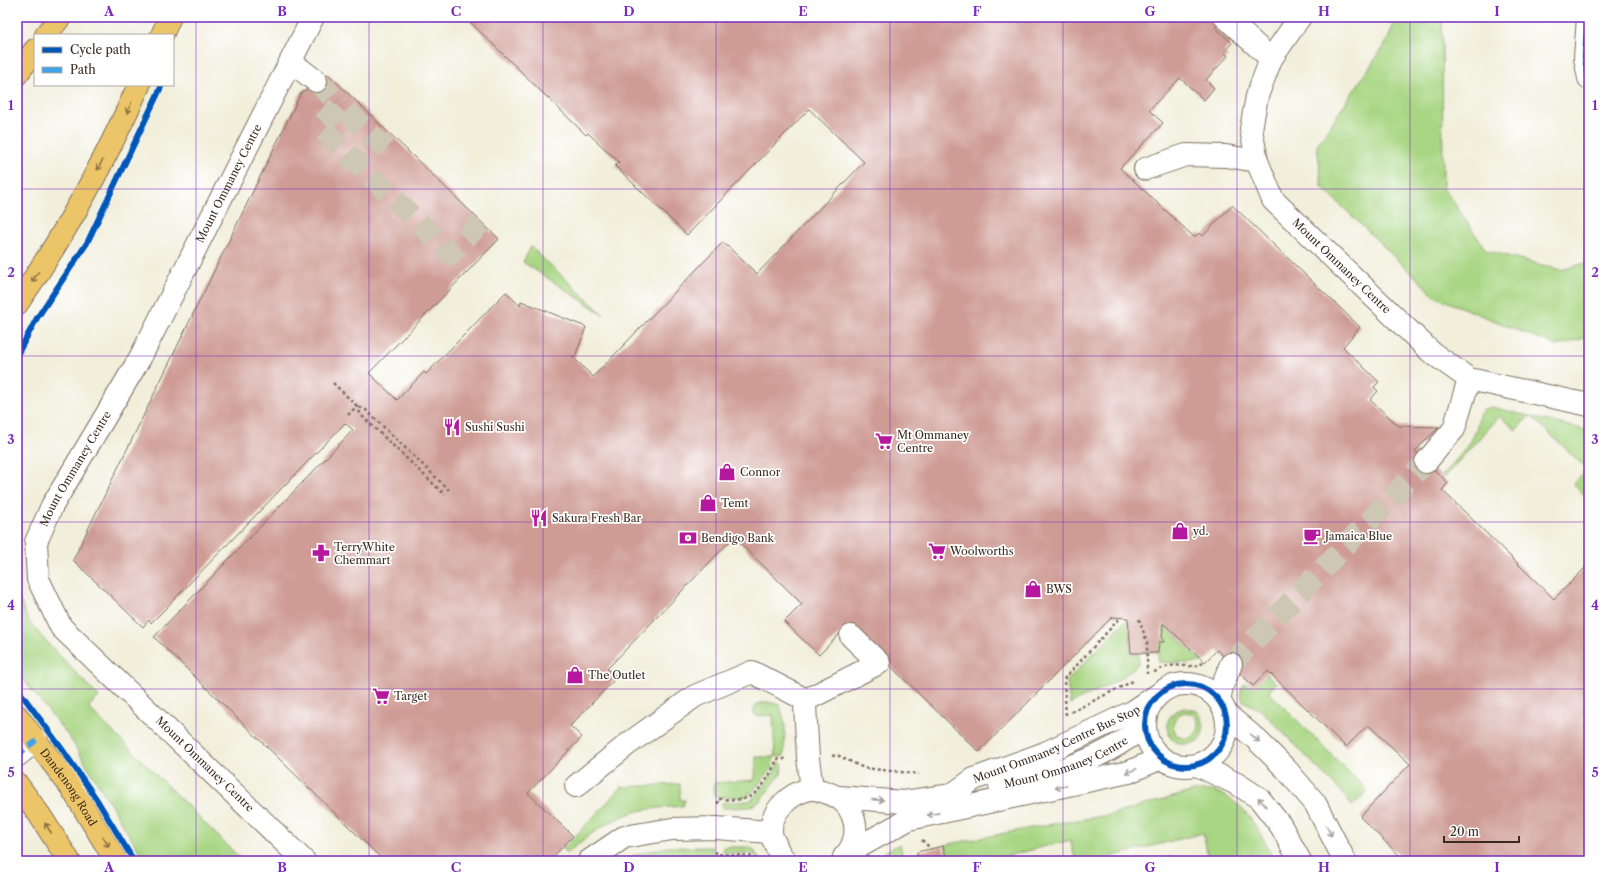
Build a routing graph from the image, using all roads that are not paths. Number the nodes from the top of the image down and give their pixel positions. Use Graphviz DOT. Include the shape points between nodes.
graph roads {
  1 [pos="60,17"];
  2 [pos="170,17"];
  3 [pos="313,17"];
  4 [pos="1225,17"];
  5 [pos="1300,17"];
  6 [pos="1588,17"];
  7 [pos="47,34"];
  8 [pos="162,34"];
  9 [pos="34,51"];
  10 [pos="1271,59"];
  11 [pos="291,62"];
  12 [pos="17,74"];
  13 [pos="1589,78"];
  14 [pos="316,82"];
  15 [pos="139,86"];
  16 [pos="1257,161"];
  17 [pos="1145,169"];
  18 [pos="17,304"];
  19 [pos="1469,379"];
  20 [pos="1589,405"];
  21 [pos="1426,462"];
  22 [pos="851,636"];
  23 [pos="1199,687"];
  24 [pos="1162,692"];
  25 [pos="806,700"];
  26 [pos="1222,707"];
  27 [pos="17,716"];
  28 [pos="1145,725"];
  29 [pos="37,740"];
  30 [pos="17,756"];
  31 [pos="1161,758"];
  32 [pos="1197,765"];
  33 [pos="17,784"];
  34 [pos="576,786"];
  35 [pos="812,789"];
  36 [pos="950,796"];
  37 [pos="839,797"];
  38 [pos="771,832"];
  39 [pos="844,857"];
  40 [pos="1344,860"];
  41 [pos="69,861"];
  42 [pos="116,861"];
  43 [pos="304,861"];
  44 [pos="589,861"];
  45 [pos="786,861"];
  46 [pos="1300,861"];
  1 -- 7 [label="main road"];
  2 -- 8 [label="main road"];
  3 -- 11 [label="street, Mount Ommaney Centre"];
  4 -- 10 [label="street"];
  5 -- 10 [label="street, Mount Ommaney Centre"];
  6 -- 13 [label="street" via="1585,58"];
  9 -- 12 [label="main road"];
  10 -- 16 [label="street, Mount Ommaney Centre" via="1257,96 1251,129"];
  11 -- 14 [label="street"];
  11 -- 43 [label="street, Mount Ommaney Centre" via="140,358 52,506 36,542 38,579 61,627"];
  15 -- 18 [label="main road, one-way" via="119,130 64,233"];
  16 -- 17 [label="street" via="1226,156 1186,155"];
  16 -- 19 [label="street, Mount Ommaney Centre" via="1273,200 1431,352"];
  19 -- 20 [label="street, Mount Ommaney Centre"];
  19 -- 21 [label="street" via="1454,429"];
  22 -- 25 [label="street" via="879,663"];
  23 -- 24 [label="street" via="1186,684 1173,686"];
  23 -- 26 [label="street" via="1210,693"];
  23 -- 26 [label="street" via="1231,664 1222,686"];
  24 -- 28 [label="street" via="1150,706"];
  24 -- 36 [label="street, Mount Ommaney Centre Bus Stop" via="1134,711 1045,753 974,779"];
  25 -- 34 [label="street" via="752,672 695,696 628,744"];
  25 -- 35 [label="street" via="804,705"];
  26 -- 32 [label="street" via="1227,726 1222,743 1208,760"];
  26 -- 40 [label="street, one-way" via="1256,739 1315,803"];
  27 -- 29 [label="main road, Dandenong Road"];
  28 -- 31 [label="street" via="1146,737"];
  28 -- 36 [label="street, Mount Ommaney Centre" via="1103,753 1062,769 1021,781"];
  29 -- 30 [label="street"];
  29 -- 42 [label="main road, Dandenong Road, one-way" via="71,787"];
  31 -- 32 [label="street" via="1172,764"];
  31 -- 39 [label="street, Mount Ommaney Centre, one-way" via="1129,772 909,819"];
  46 -- 32 [label="street, one-way" via="1281,826 1259,798 1237,784"];
  41 -- 33 [label="main road, one-way"];
  35 -- 37 [label="street, Mount Ommaney Centre"];
  35 -- 38 [label="street" via="790,798 780,807 773,818"];
  37 -- 36 [label="street, Mount Ommaney Centre, one-way" via="904,802"];
  37 -- 39 [label="street" via="848,806 854,821 854,842"];
  38 -- 44 [label="street" via="716,828 672,829 624,837"];
  38 -- 45 [label="street" via="776,847"];
}
